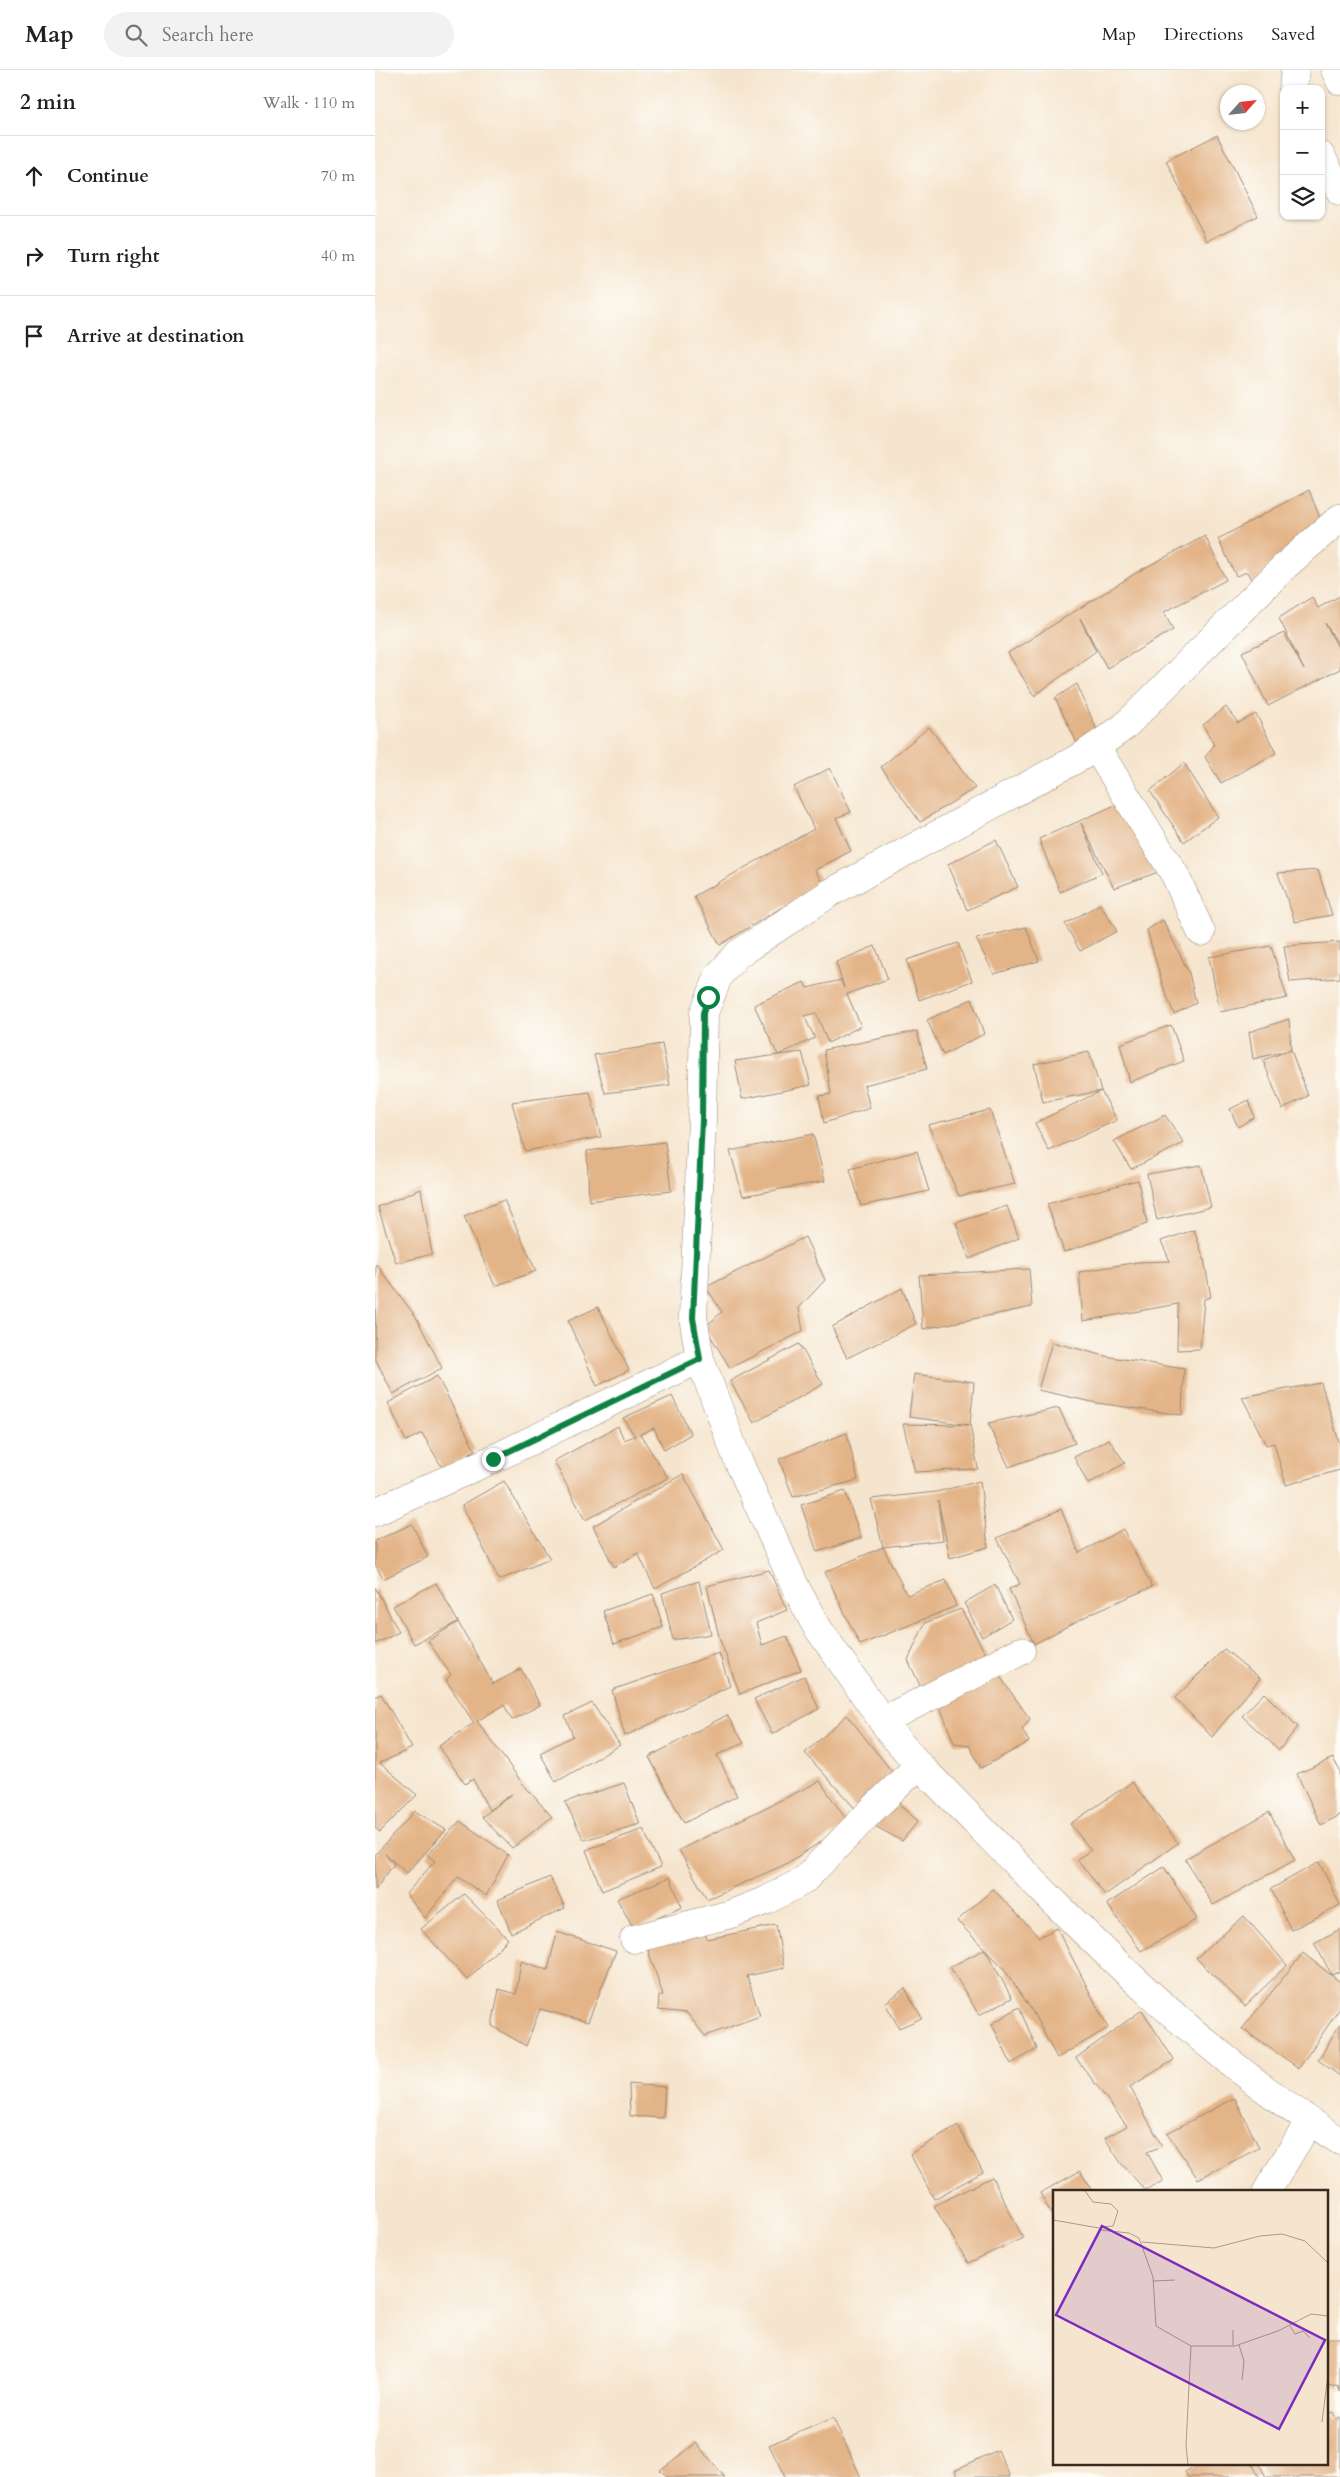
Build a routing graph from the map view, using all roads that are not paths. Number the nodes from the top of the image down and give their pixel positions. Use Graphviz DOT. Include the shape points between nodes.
graph roads {
  1 [pos="1295,70"];
  2 [pos="1335,70"];
  3 [pos="1340,81"];
  4 [pos="1293,85"];
  5 [pos="1325,163"];
  6 [pos="1340,191"];
  7 [pos="1340,518"];
  8 [pos="1096,747"];
  9 [pos="1201,932"];
  10 [pos="700,1359"];
  11 [pos="375,1512"];
  12 [pos="1021,1650"];
  13 [pos="883,1721"];
  14 [pos="919,1765"];
  15 [pos="634,1939"];
  16 [pos="1309,2122"];
  17 [pos="1340,2141"];
  18 [pos="1268,2190"];
  1 -- 4 [label="street"];
  2 -- 3 [label="street"];
  5 -- 6 [label="street"];
  7 -- 8 [label="street" via="1285,566 1124,727"];
  8 -- 9 [label="street" via="1175,875"];
  8 -- 10 [label="street" via="830,893 738,954 719,975 703,1013 702,1120 693,1318"];
  10 -- 11 [label="street"];
  10 -- 13 [label="street" via="737,1458 795,1586 815,1624"];
  12 -- 13 [label="street"];
  13 -- 14 [label="street"];
  14 -- 15 [label="street" via="803,1881 731,1914"];
  14 -- 16 [label="street" via="1129,1976 1207,2044"];
  16 -- 17 [label="street"];
  16 -- 18 [label="street"];
}
